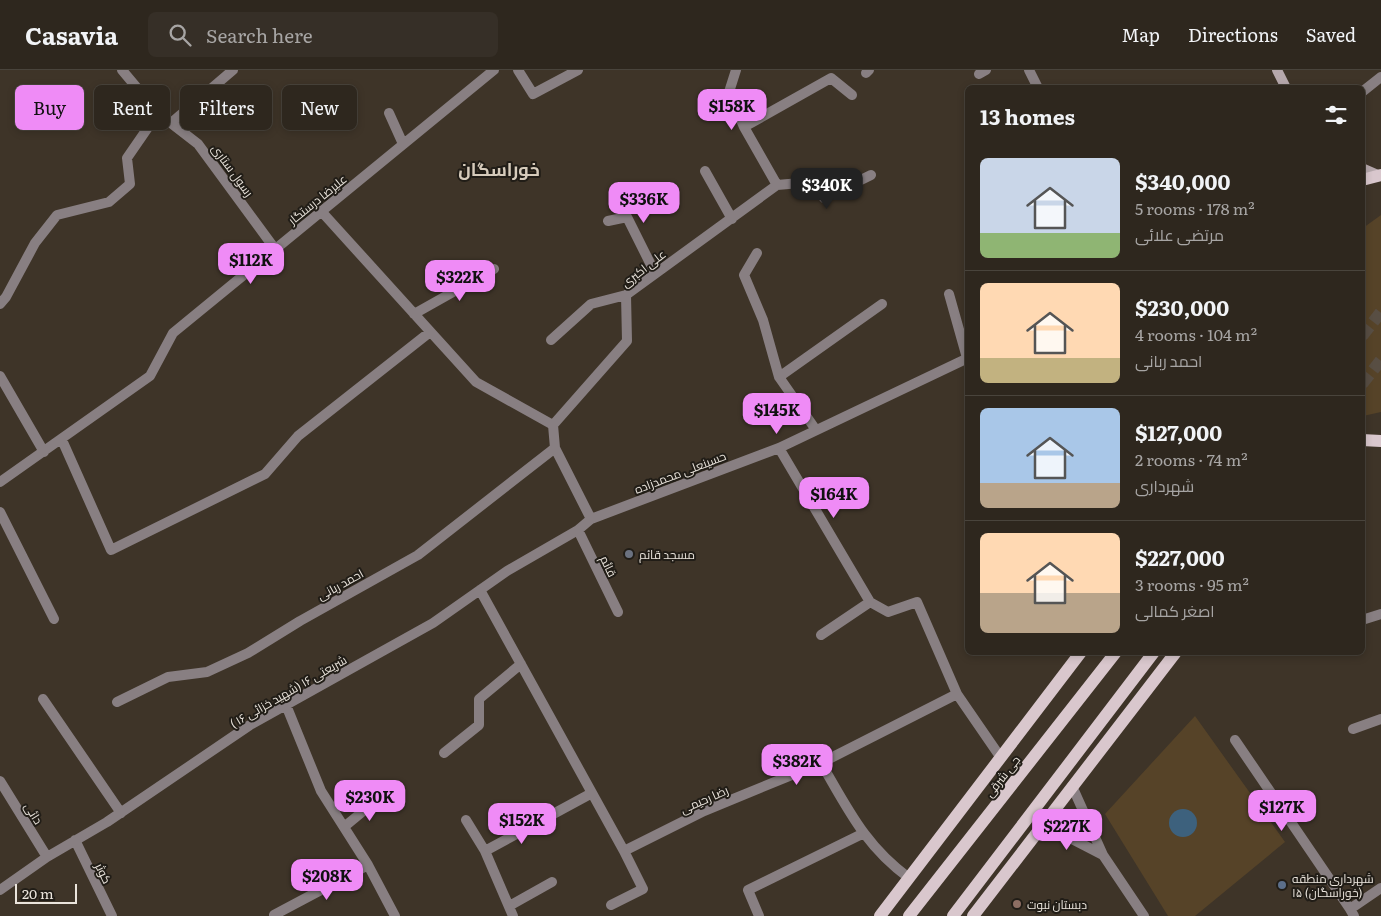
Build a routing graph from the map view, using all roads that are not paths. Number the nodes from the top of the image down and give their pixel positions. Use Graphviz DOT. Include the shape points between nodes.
graph roads {
  1 [pos="122,70"];
  2 [pos="233,70"];
  3 [pos="494,70"];
  4 [pos="518,70"];
  5 [pos="578,70"];
  6 [pos="736,70"];
  7 [pos="1029,70"];
  8 [pos="1277,70"];
  9 [pos="1381,77"];
  10 [pos="134,85"];
  11 [pos="1036,85"];
  12 [pos="1284,85"];
  13 [pos="1365,90"];
  14 [pos="852,96"];
  15 [pos="388,113"];
  16 [pos="172,123"];
  17 [pos="744,126"];
  18 [pos="147,130"];
  19 [pos="403,144"];
  20 [pos="1365,169"];
  21 [pos="705,171"];
  22 [pos="871,175"];
  23 [pos="1380,175"];
  24 [pos="1365,179"];
  25 [pos="778,186"];
  26 [pos="321,211"];
  27 [pos="732,219"];
  28 [pos="608,221"];
  29 [pos="275,249"];
  30 [pos="757,254"];
  31 [pos="494,269"];
  32 [pos="655,273"];
  33 [pos="0,287"];
  34 [pos="949,294"];
  35 [pos="626,295"];
  36 [pos="3,300"];
  37 [pos="882,304"];
  38 [pos="414,314"];
  39 [pos="430,332"];
  40 [pos="551,340"];
  41 [pos="965,351"];
  42 [pos="965,359"];
  43 [pos="0,376"];
  44 [pos="779,378"];
  45 [pos="553,425"];
  46 [pos="816,430"];
  47 [pos="62,440"];
  48 [pos="1365,440"];
  49 [pos="1381,441"];
  50 [pos="554,448"];
  51 [pos="779,448"];
  52 [pos="44,452"];
  53 [pos="0,482"];
  54 [pos="0,512"];
  55 [pos="591,519"];
  56 [pos="578,530"];
  57 [pos="480,590"];
  58 [pos="870,602"];
  59 [pos="618,612"];
  60 [pos="1381,614"];
  61 [pos="54,619"];
  62 [pos="1365,619"];
  63 [pos="821,635"];
  64 [pos="1079,655"];
  65 [pos="1114,655"];
  66 [pos="1152,655"];
  67 [pos="1174,655"];
  68 [pos="521,664"];
  69 [pos="957,694"];
  70 [pos="43,699"];
  71 [pos="117,702"];
  72 [pos="286,705"];
  73 [pos="1381,719"];
  74 [pos="1353,729"];
  75 [pos="1235,740"];
  76 [pos="444,753"];
  77 [pos="1001,758"];
  78 [pos="822,763"];
  79 [pos="0,781"];
  80 [pos="1072,786"];
  81 [pos="592,793"];
  82 [pos="379,798"];
  83 [pos="121,813"];
  84 [pos="466,820"];
  85 [pos="1043,824"];
  86 [pos="344,827"];
  87 [pos="862,834"];
  88 [pos="75,840"];
  89 [pos="485,851"];
  90 [pos="624,851"];
  91 [pos="1104,855"];
  92 [pos="47,857"];
  93 [pos="368,865"];
  94 [pos="909,878"];
  95 [pos="552,882"];
  96 [pos="1381,888"];
  97 [pos="0,890"];
  98 [pos="510,905"];
  99 [pos="611,906"];
  100 [pos="1352,913"];
  101 [pos="274,915"];
  102 [pos="1140,915"];
  103 [pos="112,916"];
  104 [pos="395,916"];
  105 [pos="513,916"];
  106 [pos="759,916"];
  107 [pos="880,916"];
  108 [pos="909,916"];
  109 [pos="953,916"];
  110 [pos="973,916"];
  1 -- 10 [label="street, رسول ستاری"];
  2 -- 16 [label="street"];
  3 -- 19 [label="street, علیرضا درستگار"];
  4 -- 5 [label="street" via="533,94"];
  6 -- 17 [label="street" via="729,92"];
  7 -- 11 [label="street"];
  8 -- 12 [label="main road"];
  9 -- 13 [label="street"];
  14 -- 17 [label="street" via="831,78"];
  15 -- 19 [label="street"];
  16 -- 29 [label="street, رسول ستاری" via="198,144"];
  17 -- 25 [label="street"];
  18 -- 36 [label="street" via="127,158 130,184 110,202 57,215 35,243"];
  19 -- 26 [label="street, علیرضا درستگار"];
  20 -- 23 [label="main road"];
  21 -- 27 [label="street"];
  22 -- 25 [label="street" via="824,198 812,182"];
  23 -- 24 [label="main road"];
  25 -- 27 [label="street, علی اکبری"];
  26 -- 29 [label="street, علیرضا درستگار"];
  26 -- 38 [label="street"];
  27 -- 32 [label="street, علی اکبری"];
  28 -- 32 [label="street" via="627,218"];
  29 -- 47 [label="street, علیرضا درستگار" via="173,333 150,376"];
  30 -- 44 [label="street" via="744,275 762,320"];
  31 -- 38 [label="street"];
  32 -- 35 [label="street, علی اکبری"];
  33 -- 36 [label="street"];
  34 -- 41 [label="street"];
  35 -- 40 [label="street" via="592,304"];
  35 -- 45 [label="street, علی اکبری" via="628,341"];
  37 -- 44 [label="street"];
  38 -- 39 [label="street"];
  39 -- 45 [label="street" via="476,382"];
  39 -- 47 [label="street" via="298,436 265,474 111,550"];
  42 -- 46 [label="street, حسینعلی محمدزاده"];
  43 -- 52 [label="street"];
  44 -- 46 [label="street"];
  45 -- 50 [label="street"];
  46 -- 51 [label="street, حسینعلی محمدزاده"];
  47 -- 52 [label="street, علیرضا درستگار"];
  48 -- 49 [label="main road"];
  50 -- 55 [label="street"];
  50 -- 71 [label="street, احمد ربانی" via="418,555 248,653 207,672 168,677"];
  51 -- 55 [label="street, حسینعلی محمدزاده"];
  51 -- 58 [label="street"];
  52 -- 53 [label="street, علیرضا درستگار"];
  54 -- 61 [label="street"];
  55 -- 56 [label="street, شریعتی ۱۶ (شهید خزائی ۱۶ )"];
  56 -- 57 [label="street, شریعتی ۱۶ (شهید خزائی ۱۶ )"];
  56 -- 59 [label="street, قائم"];
  57 -- 68 [label="street"];
  57 -- 72 [label="street, شریعتی ۱۶ (شهید خزائی ۱۶ )" via="434,623"];
  58 -- 63 [label="street"];
  58 -- 69 [label="street" via="888,612 917,602"];
  60 -- 62 [label="street"];
  64 -- 77 [label="main road"];
  65 -- 108 [label="main road, جی شرقی"];
  66 -- 109 [label="main road"];
  67 -- 80 [label="main road"];
  68 -- 76 [label="street" via="479,699 480,725"];
  68 -- 81 [label="street"];
  69 -- 77 [label="street"];
  69 -- 78 [label="street, رضا رحیمی"];
  70 -- 83 [label="street"];
  72 -- 83 [label="street, شریعتی ۱۶ (شهید خزائی ۱۶ )" via="250,725"];
  72 -- 86 [label="street" via="321,791"];
  73 -- 74 [label="street"];
  75 -- 100 [label="street"];
  77 -- 94 [label="main road"];
  78 -- 87 [label="street"];
  78 -- 90 [label="street, رضا رحیمی" via="704,811"];
  79 -- 92 [label="street, دائی"];
  80 -- 85 [label="main road"];
  80 -- 91 [label="street"];
  81 -- 89 [label="street"];
  81 -- 90 [label="street"];
  82 -- 86 [label="street"];
  83 -- 88 [label="street, شریعتی ۱۶ (شهید خزائی ۱۶ )"];
  84 -- 89 [label="street"];
  85 -- 91 [label="street"];
  85 -- 110 [label="main road"];
  86 -- 93 [label="street"];
  87 -- 94 [label="street" via="890,864"];
  87 -- 106 [label="street" via="748,890"];
  88 -- 92 [label="street, شریعتی ۱۶ (شهید خزائی ۱۶ )"];
  88 -- 103 [label="street, کوثر"];
  89 -- 98 [label="street"];
  90 -- 99 [label="street" via="643,889"];
  91 -- 102 [label="street"];
  92 -- 97 [label="street, شریعتی ۱۶ (شهید خزائی ۱۶ )"];
  93 -- 101 [label="street"];
  93 -- 104 [label="street"];
  94 -- 107 [label="main road"];
  95 -- 98 [label="street"];
  96 -- 100 [label="street"];
  98 -- 105 [label="street"];
}
